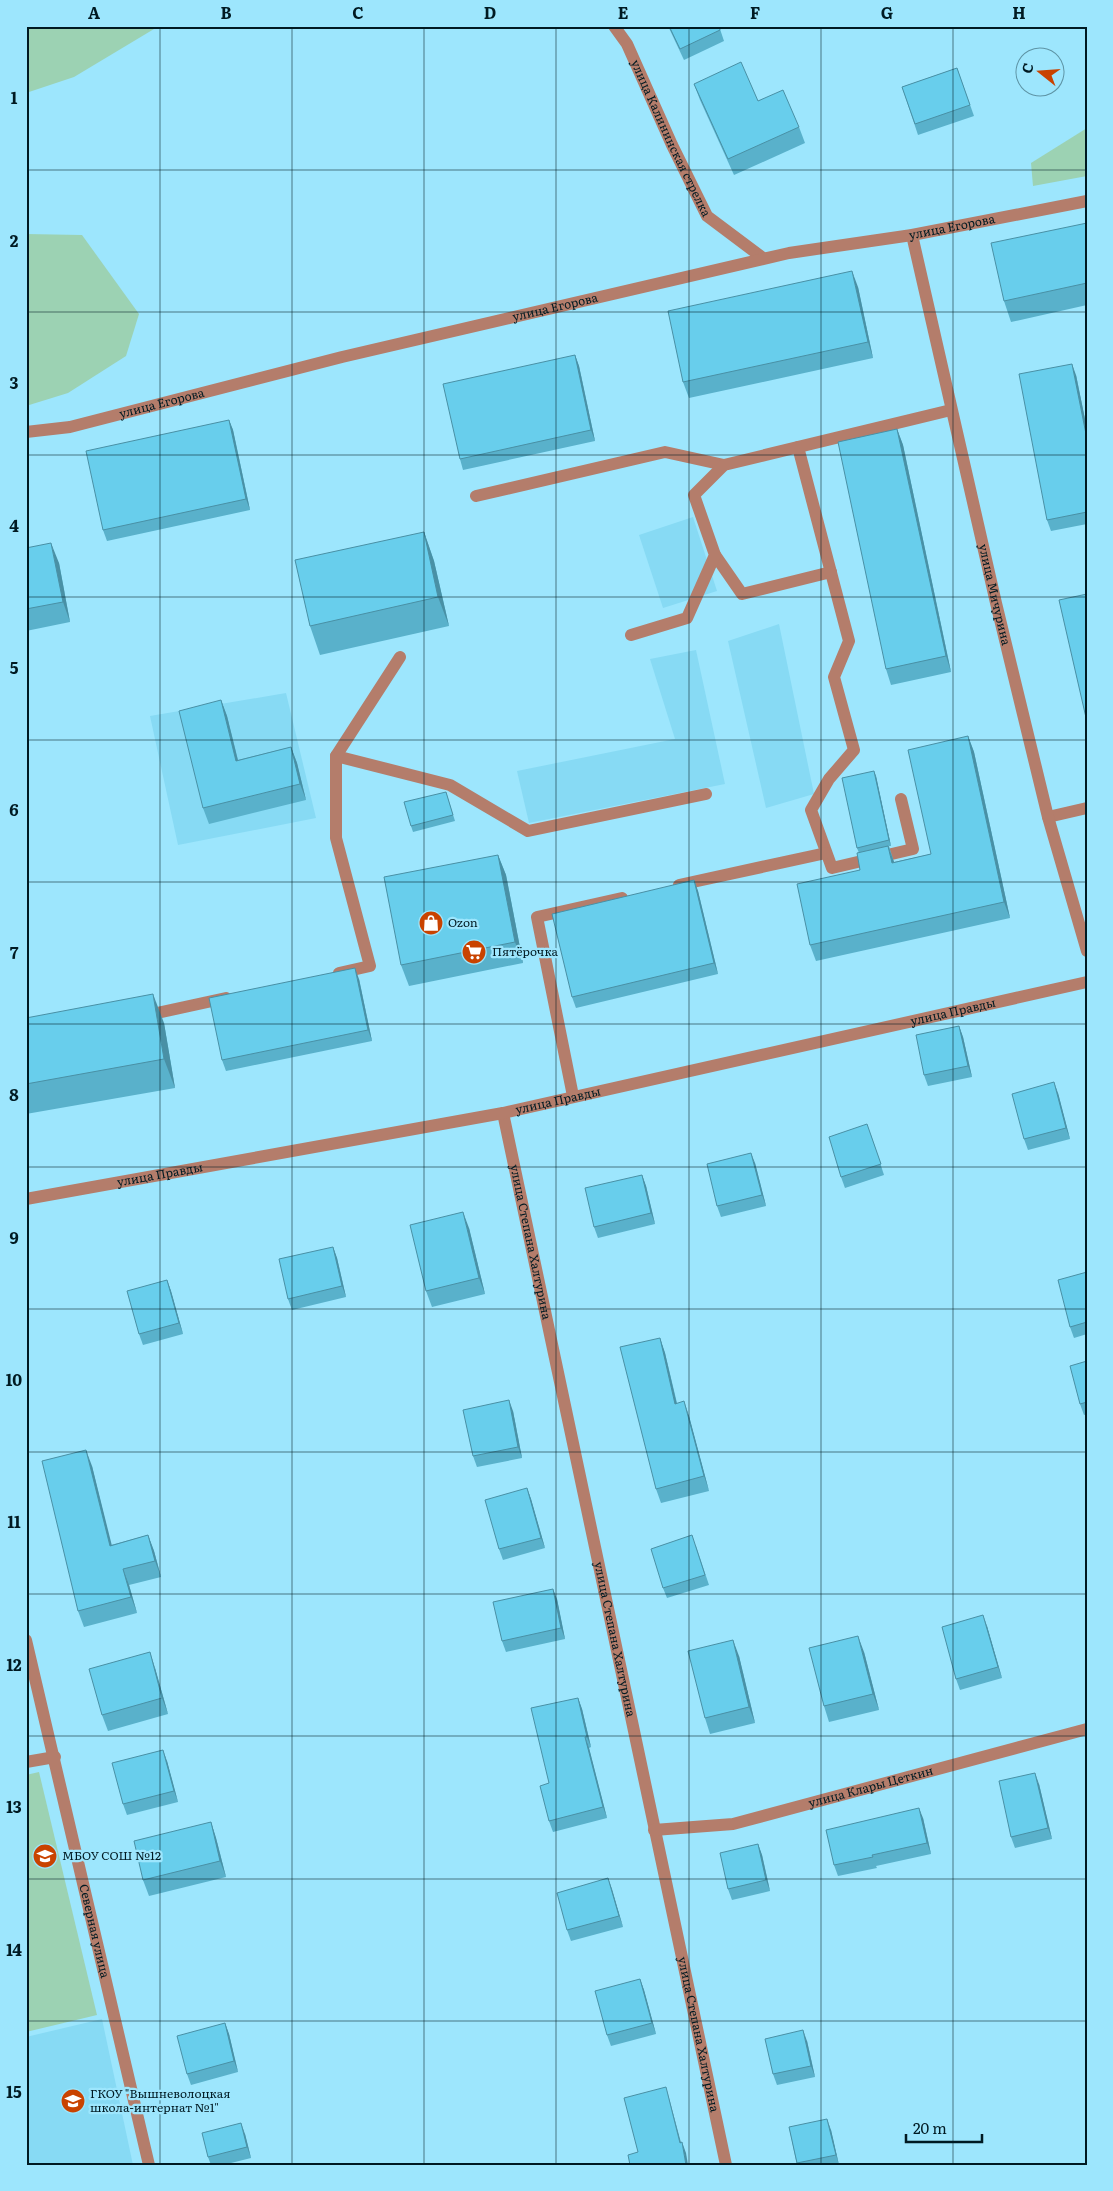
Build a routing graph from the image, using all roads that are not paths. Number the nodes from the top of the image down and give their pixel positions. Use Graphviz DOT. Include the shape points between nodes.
graph roads {
  1 [pos="614,26"];
  2 [pos="1087,201"];
  3 [pos="912,236"];
  4 [pos="763,258"];
  5 [pos="951,410"];
  6 [pos="26,432"];
  7 [pos="798,447"];
  8 [pos="724,465"];
  9 [pos="476,496"];
  10 [pos="715,556"];
  11 [pos="831,572"];
  12 [pos="632,635"];
  13 [pos="400,657"];
  14 [pos="336,756"];
  15 [pos="706,794"];
  16 [pos="901,799"];
  17 [pos="1087,808"];
  18 [pos="1048,817"];
  19 [pos="826,853"];
  20 [pos="662,889"];
  21 [pos="633,896"];
  22 [pos="1087,951"];
  23 [pos="322,977"];
  24 [pos="1087,982"];
  25 [pos="236,996"];
  26 [pos="131,1018"];
  27 [pos="573,1096"];
  28 [pos="503,1113"];
  29 [pos="26,1199"];
  30 [pos="26,1640"];
  31 [pos="1087,1729"];
  32 [pos="55,1757"];
  33 [pos="26,1762"];
  34 [pos="654,1830"];
  35 [pos="149,2165"];
  36 [pos="726,2165"];
  1 -- 4 [label="street, улица Калининская стрелка" via="627,44 707,216"];
  2 -- 3 [label="street, улица Егорова"];
  3 -- 4 [label="street, улица Егорова"];
  3 -- 5 [label="street, улица Мичурина"];
  4 -- 6 [label="street, улица Егорова" via="356,354 70,427"];
  5 -- 7 [label="street"];
  5 -- 18 [label="street, улица Мичурина"];
  7 -- 8 [label="street"];
  7 -- 11 [label="street"];
  8 -- 9 [label="street" via="665,452"];
  8 -- 10 [label="street" via="694,495"];
  10 -- 11 [label="street" via="742,594"];
  10 -- 12 [label="street" via="687,618"];
  11 -- 19 [label="street" via="849,641 834,677 854,750 810,810"];
  13 -- 14 [label="street"];
  14 -- 15 [label="street" via="450,785 528,831"];
  14 -- 23 [label="street" via="336,838 370,966"];
  16 -- 19 [label="street" via="913,849 832,868"];
  17 -- 18 [label="street"];
  18 -- 22 [label="street, улица Мичурина"];
  19 -- 20 [label="street"];
  21 -- 27 [label="street" via="537,917"];
  24 -- 27 [label="street, улица Правды"];
  25 -- 26 [label="street"];
  27 -- 28 [label="street, улица Правды"];
  28 -- 29 [label="street, улица Правды"];
  28 -- 34 [label="street, улица Степана Халтурина"];
  30 -- 32 [label="street, Северная улица"];
  31 -- 34 [label="street, улица Клары Цеткин" via="733,1824"];
  32 -- 33 [label="street"];
  32 -- 35 [label="street, Северная улица"];
  34 -- 36 [label="street, улица Степана Халтурина"];
}
